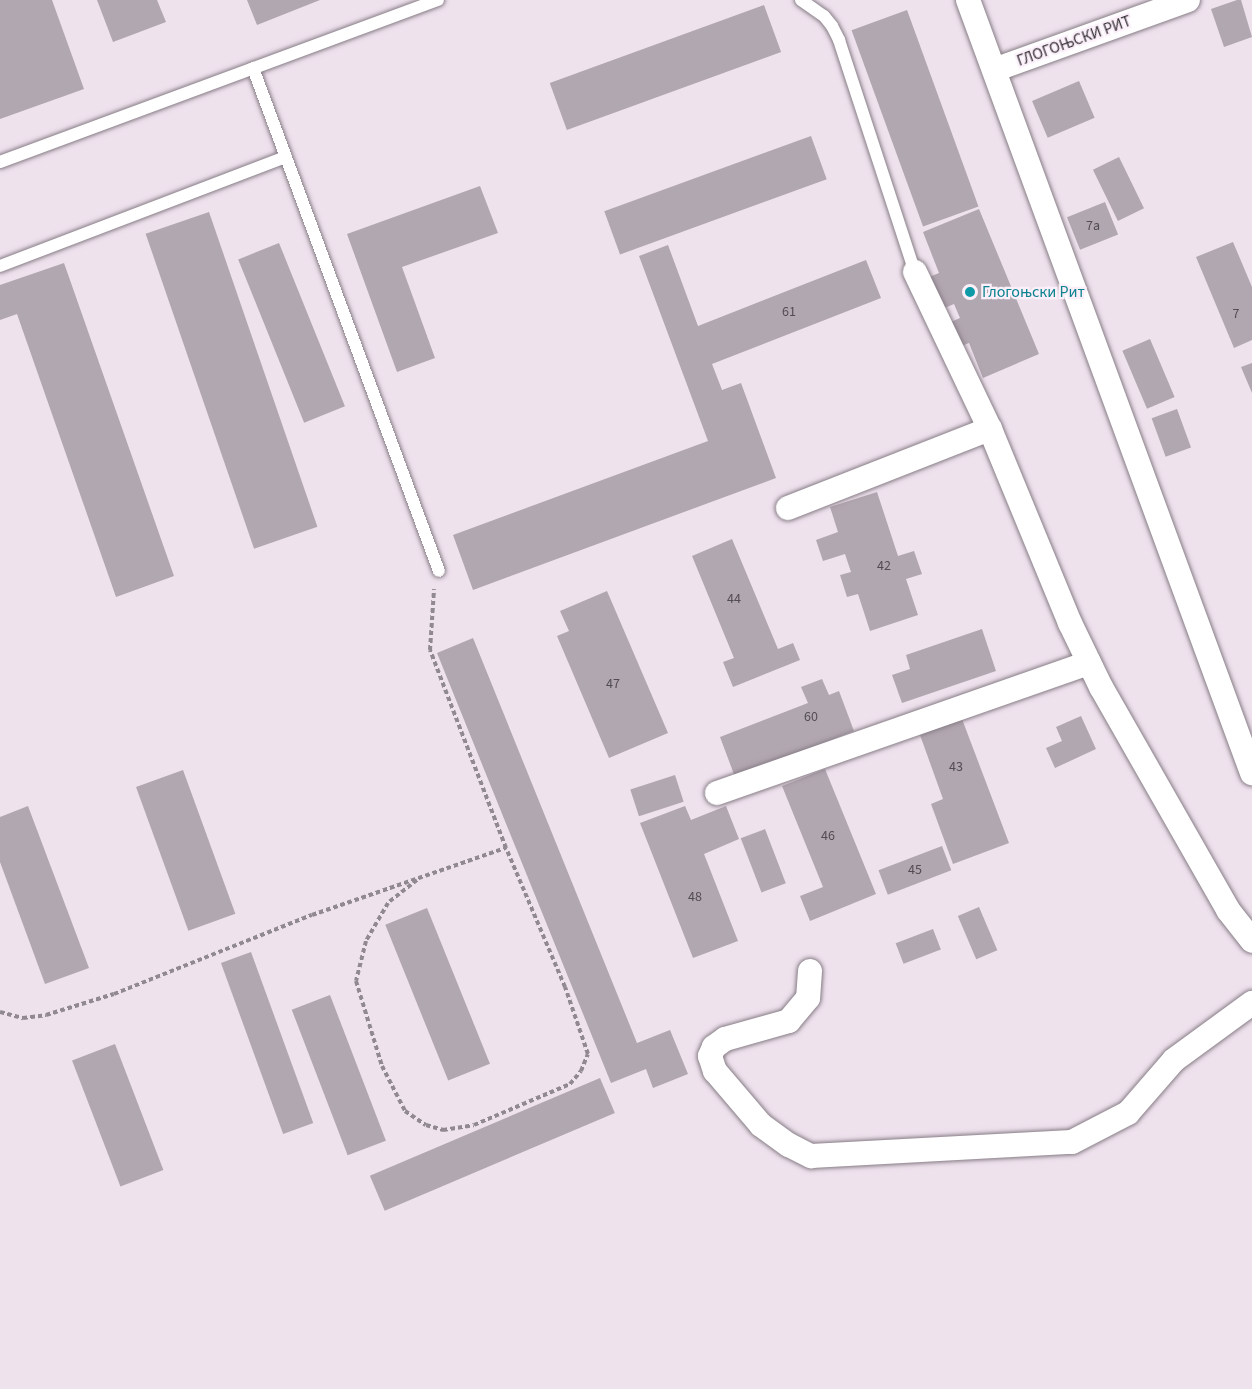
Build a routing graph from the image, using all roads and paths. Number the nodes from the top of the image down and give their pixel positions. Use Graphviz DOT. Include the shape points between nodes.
graph roads {
  1 [pos="438,0"];
  2 [pos="801,0"];
  3 [pos="968,0"];
  4 [pos="1188,0"];
  5 [pos="253,68"];
  6 [pos="994,70"];
  7 [pos="286,157"];
  8 [pos="0,162"];
  9 [pos="0,266"];
  10 [pos="915,272"];
  11 [pos="990,429"];
  12 [pos="788,508"];
  13 [pos="439,571"];
  14 [pos="1089,663"];
  15 [pos="1252,773"];
  16 [pos="717,794"];
  17 [pos="506,848"];
  18 [pos="417,880"];
  19 [pos="1252,941"];
  20 [pos="810,971"];
  21 [pos="1252,1002"];
  22 [pos="0,1012"];
  1 -- 5 [label="lane"];
  2 -- 10 [label="lane" via="824,16 839,40"];
  3 -- 6 [label="street"];
  4 -- 6 [label="street, ГЛОГОЊСКИ РИТ"];
  5 -- 7 [label="lane"];
  5 -- 8 [label="lane"];
  6 -- 15 [label="street"];
  7 -- 9 [label="lane"];
  7 -- 13 [label="lane"];
  10 -- 11 [label="street"];
  11 -- 12 [label="street"];
  11 -- 14 [label="street"];
  13 -- 17 [label="path" via="432,597 430,650"];
  14 -- 16 [label="street"];
  14 -- 19 [label="street" via="1228,910"];
  17 -- 18 [label="path"];
  17 -- 18 [label="path" via="565,987 588,1054 570,1084 474,1125 442,1130 405,1111 382,1066 356,981 366,941 388,903"];
  18 -- 22 [label="path" via="312,915 103,997 46,1015 23,1018"];
  20 -- 21 [label="street" via="808,998 789,1021 725,1040 714,1047 710,1056 715,1071 761,1125 811,1156 1072,1142 1128,1113 1174,1060"];
}
